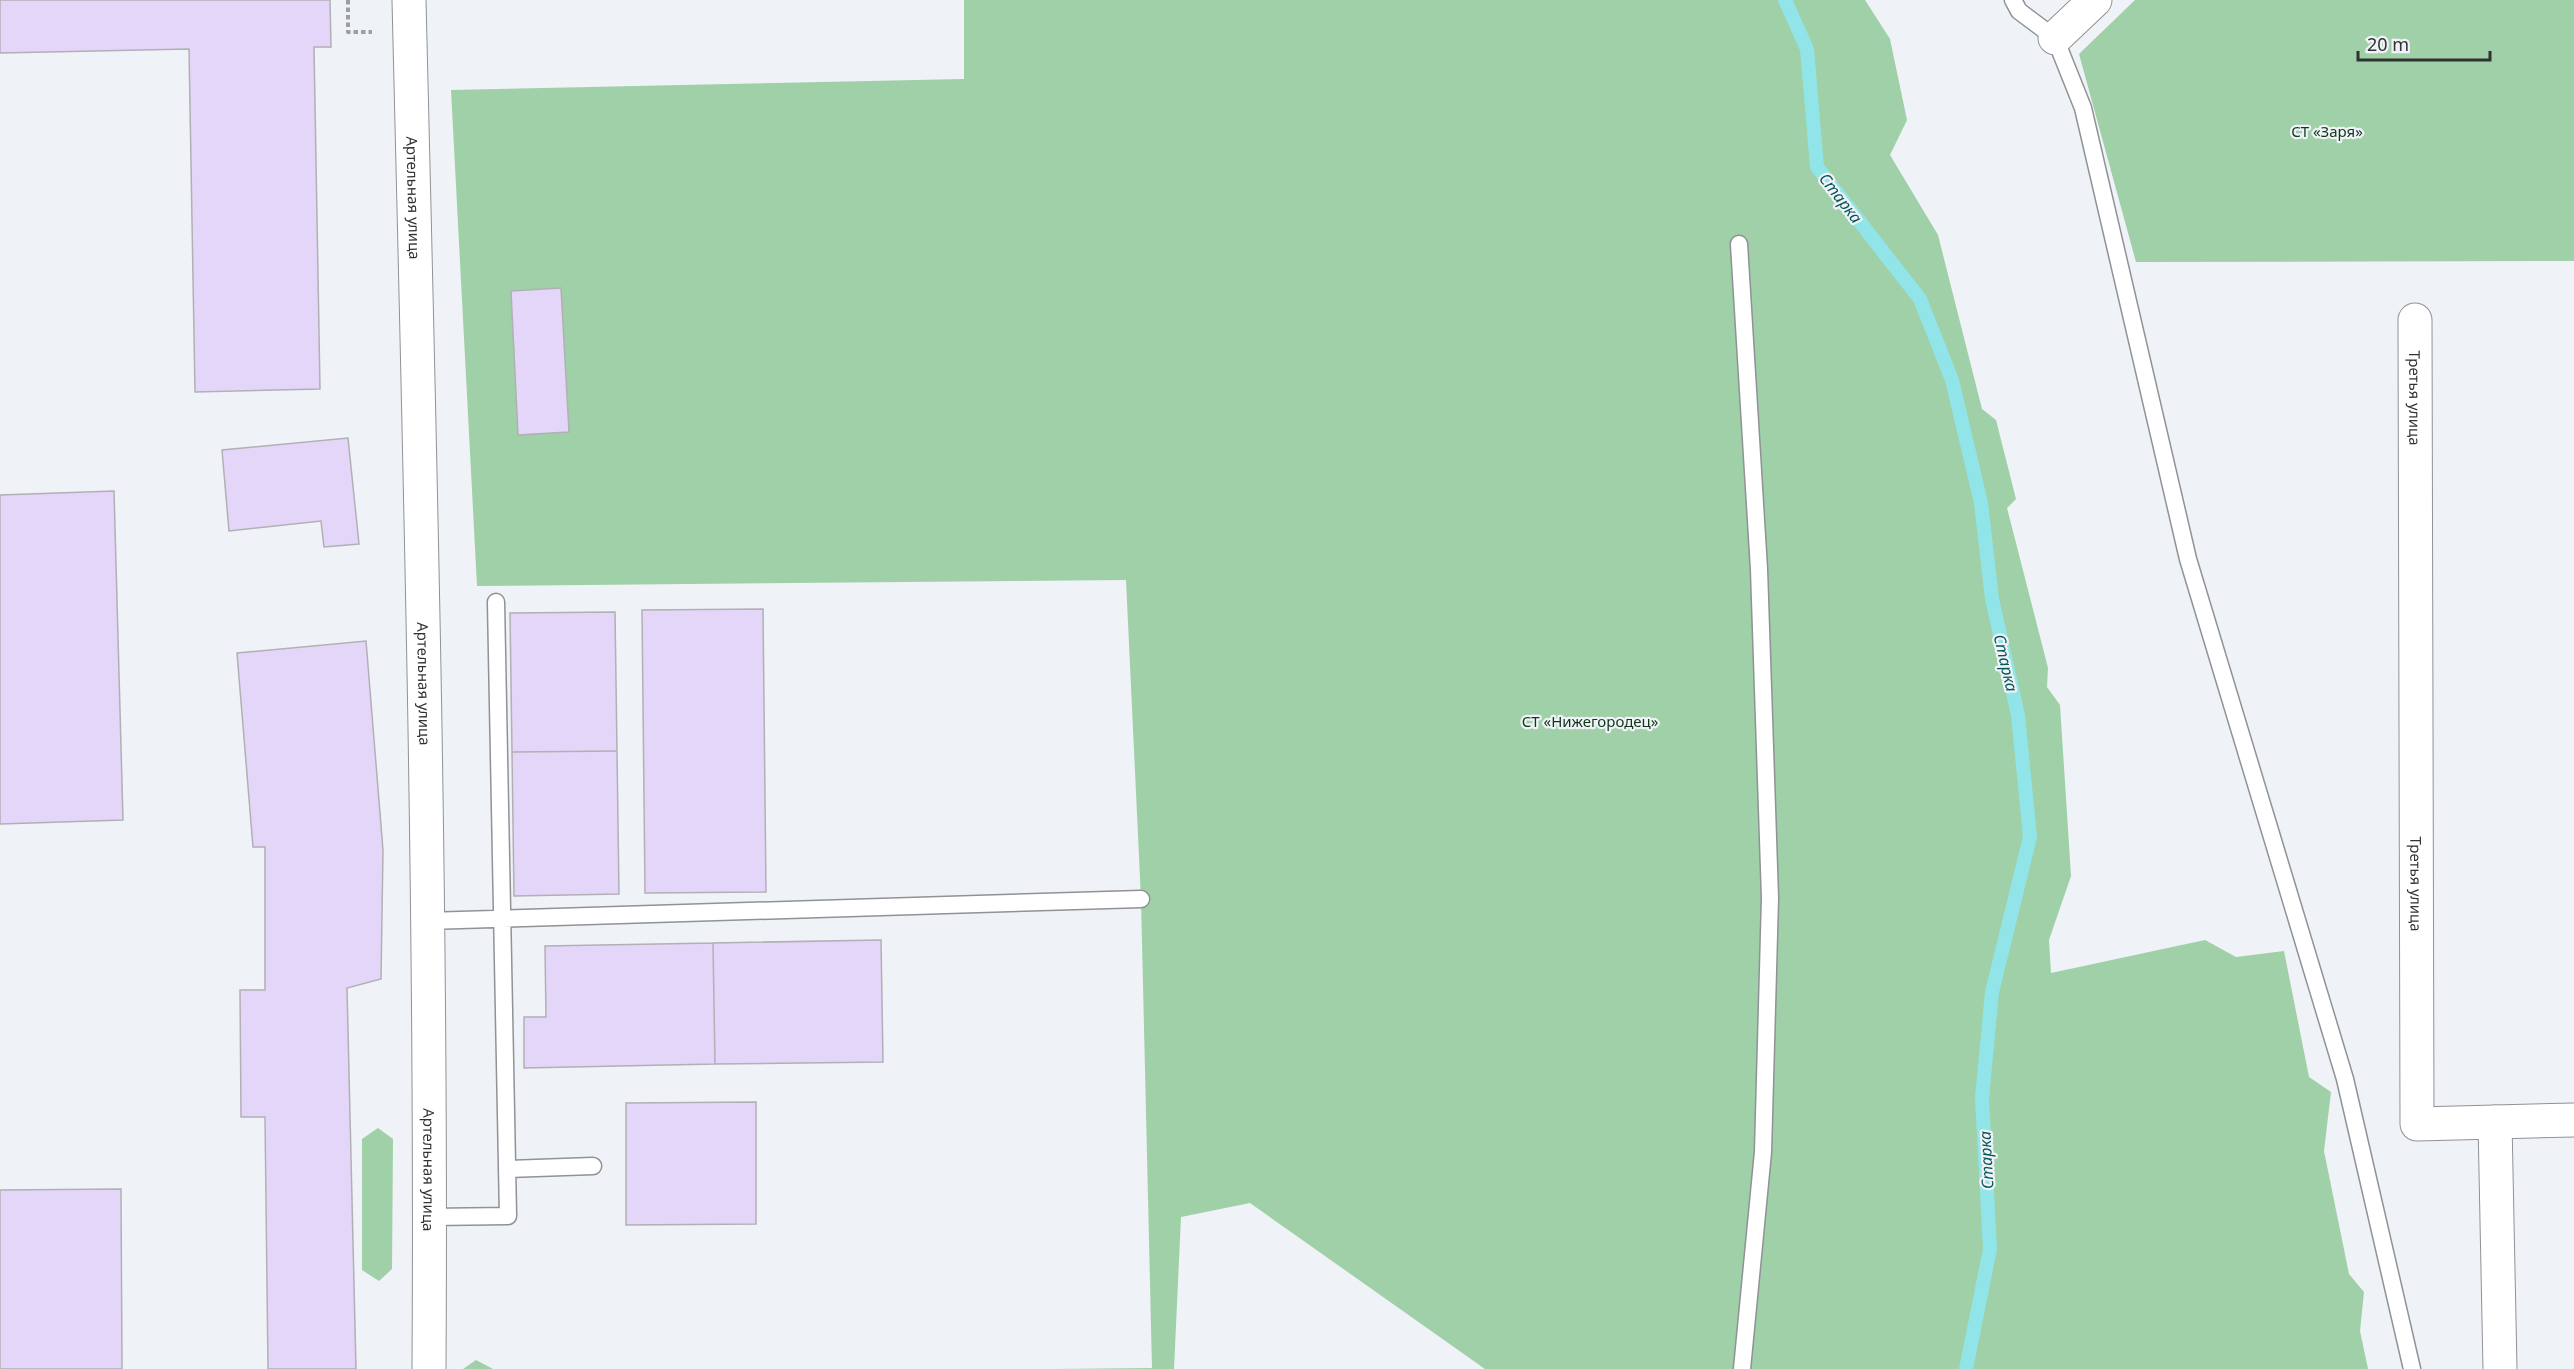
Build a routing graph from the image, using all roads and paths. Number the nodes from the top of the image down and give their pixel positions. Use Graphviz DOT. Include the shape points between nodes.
graph roads {
  1 [pos="348,0"];
  2 [pos="409,0"];
  3 [pos="2013,0"];
  4 [pos="2095,0"];
  5 [pos="379,32"];
  6 [pos="2055,38"];
  7 [pos="1739,244"];
  8 [pos="2415,320"];
  9 [pos="495,602"];
  10 [pos="1141,899"];
  11 [pos="503,918"];
  12 [pos="426,921"];
  13 [pos="2574,1120"];
  14 [pos="2495,1122"];
  15 [pos="593,1166"];
  16 [pos="507,1169"];
  17 [pos="430,1217"];
  18 [pos="429,1369"];
  19 [pos="1742,1369"];
  20 [pos="2412,1369"];
  21 [pos="2500,1369"];
  1 -- 5 [label="path" via="348,32"];
  2 -- 12 [label="street, Артельная улица" via="423,585"];
  3 -- 6 [label="lane" via="2019,11"];
  4 -- 6 [label="street"];
  6 -- 20 [label="lane" via="2083,108 2188,559 2345,1079"];
  7 -- 19 [label="lane" via="1759,569 1770,898 1763,1152"];
  8 -- 14 [label="street, Третья улица" via="2417,1124"];
  9 -- 11 [label="lane"];
  10 -- 11 [label="lane"];
  11 -- 12 [label="lane"];
  11 -- 16 [label="lane"];
  12 -- 17 [label="street, Артельная улица"];
  13 -- 14 [label="street"];
  14 -- 21 [label="street"];
  15 -- 16 [label="lane"];
  16 -- 17 [label="lane" via="508,1216"];
  17 -- 18 [label="street, Артельная улица"];
}
